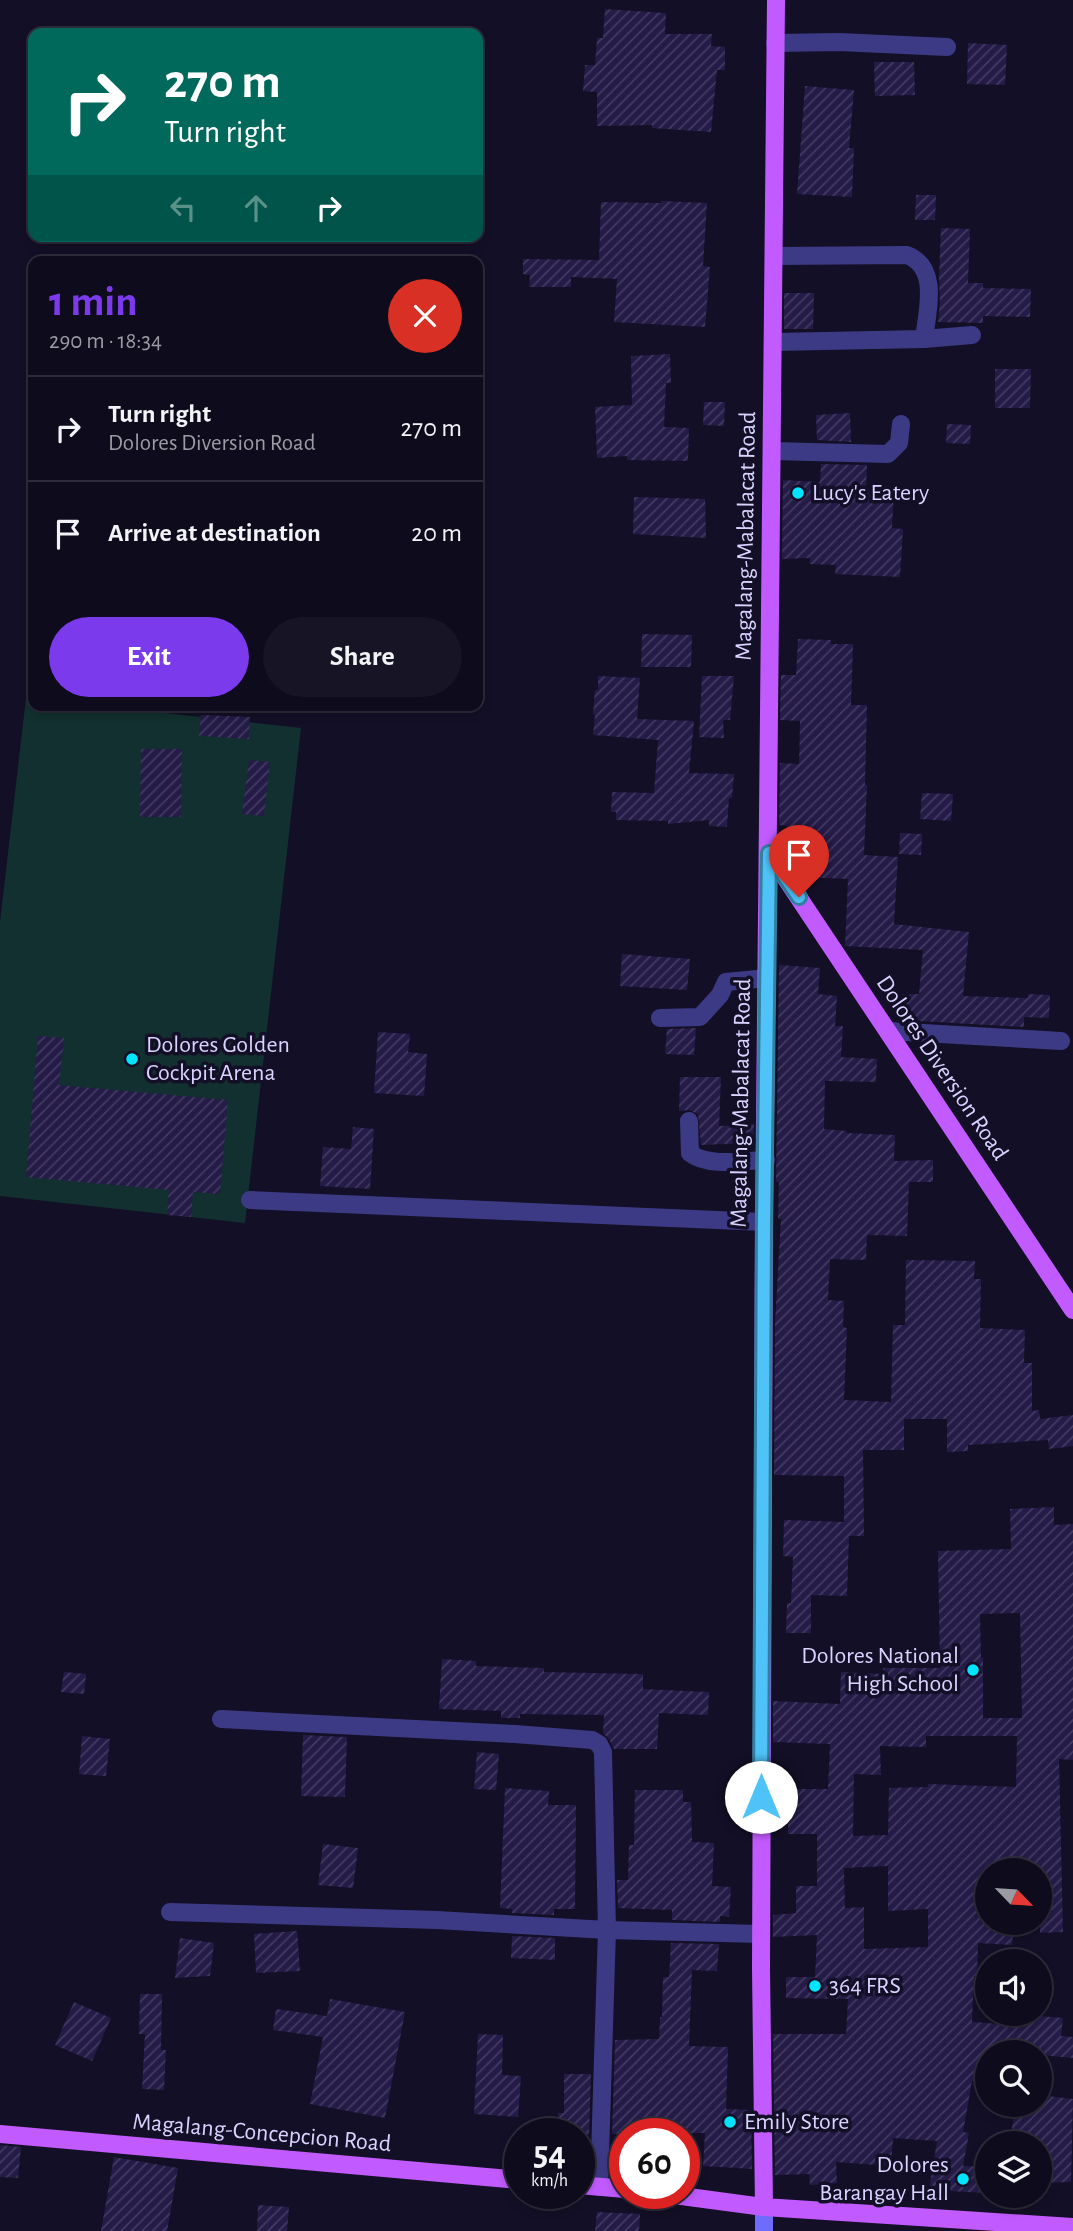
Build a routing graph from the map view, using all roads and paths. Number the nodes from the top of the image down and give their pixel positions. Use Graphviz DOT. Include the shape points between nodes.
graph roads {
  1 [pos="776,0"];
  2 [pos="775,43"];
  3 [pos="947,47"];
  4 [pos="774,256"];
  5 [pos="972,335"];
  6 [pos="925,339"];
  7 [pos="774,342"];
  8 [pos="901,424"];
  9 [pos="772,451"];
  10 [pos="769,853"];
  11 [pos="767,978"];
  12 [pos="660,1018"];
  13 [pos="889,1031"];
  14 [pos="1062,1041"];
  15 [pos="689,1121"];
  16 [pos="766,1160"];
  17 [pos="250,1200"];
  18 [pos="764,1222"];
  19 [pos="1073,1310"];
  20 [pos="221,1718"];
  21 [pos="170,1912"];
  22 [pos="607,1930"];
  23 [pos="761,1934"];
  24 [pos="0,2134"];
  25 [pos="504,2179"];
  26 [pos="595,2187"];
  27 [pos="599,2187"];
  28 [pos="609,2188"];
  29 [pos="700,2198"];
  30 [pos="764,2207"];
  31 [pos="1073,2227"];
  32 [pos="764,2231"];
  1 -- 2 [label="main road, Magalang-Mabalacat Road"];
  2 -- 3 [label="street"];
  2 -- 4 [label="main road, Magalang-Mabalacat Road"];
  4 -- 6 [label="street" via="899,254 913,258 926,272"];
  4 -- 7 [label="main road, Magalang-Mabalacat Road"];
  5 -- 6 [label="street"];
  6 -- 7 [label="street"];
  7 -- 9 [label="main road, Magalang-Mabalacat Road"];
  8 -- 9 [label="street" via="899,443 888,454"];
  9 -- 10 [label="main road, Magalang-Mabalacat Road"];
  10 -- 11 [label="main road, Magalang-Mabalacat Road"];
  10 -- 13 [label="main road, Dolores Diversion Road"];
  11 -- 12 [label="street" via="726,982 700,1017"];
  11 -- 16 [label="main road, Magalang-Mabalacat Road"];
  13 -- 14 [label="street"];
  13 -- 19 [label="main road, Dolores Diversion Road"];
  15 -- 16 [label="street" via="690,1153 697,1159"];
  16 -- 18 [label="main road, Magalang-Mabalacat Road"];
  17 -- 18 [label="street"];
  18 -- 23 [label="main road, Magalang-Mabalacat Road"];
  20 -- 22 [label="street" via="592,1740 603,1752"];
  21 -- 22 [label="street"];
  22 -- 23 [label="street"];
  22 -- 27 [label="street"];
  23 -- 30 [label="main road, Magalang-Mabalacat Road"];
  24 -- 25 [label="main road, Magalang-Concepcion Road"];
  26 -- 27 [label="main road"];
  27 -- 28 [label="main road"];
  29 -- 30 [label="main road"];
  30 -- 31 [label="main road"];
  30 -- 32 [label="street"];
}
